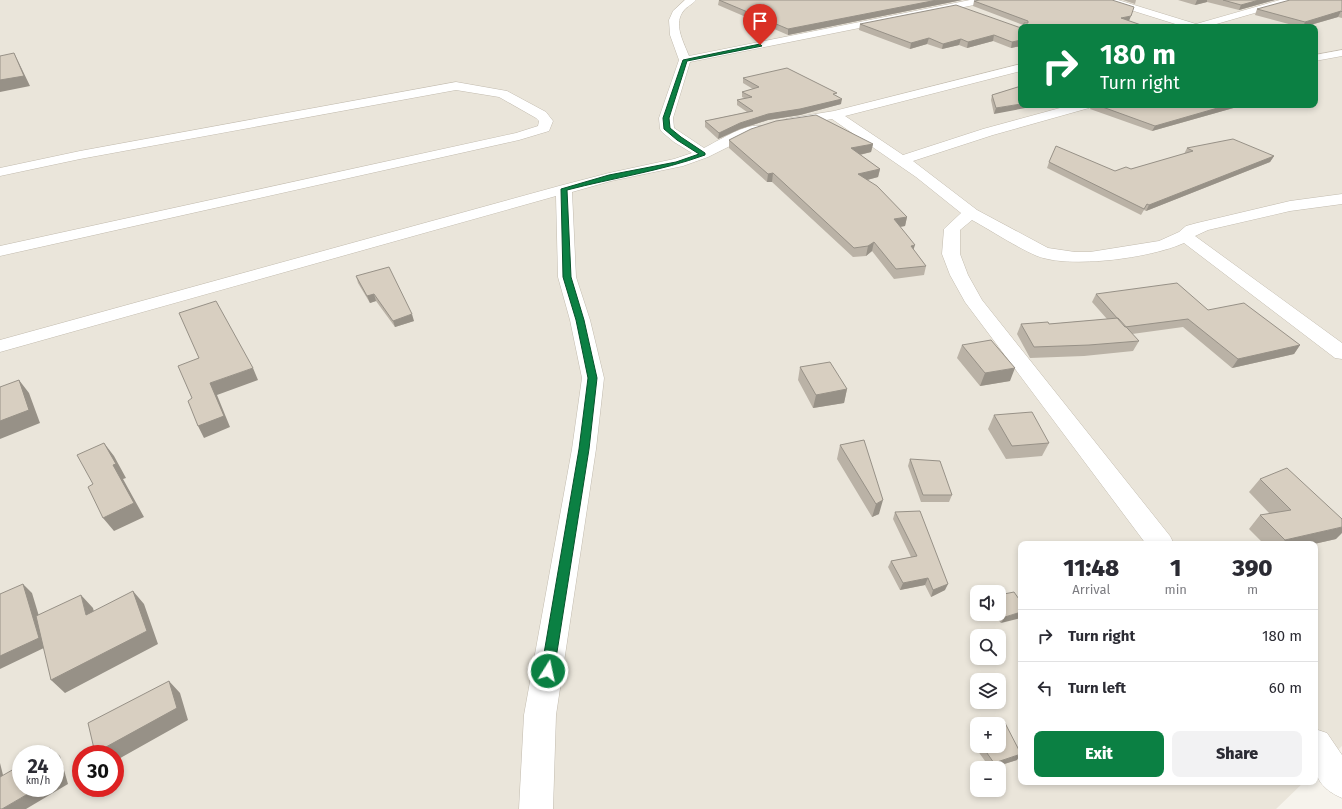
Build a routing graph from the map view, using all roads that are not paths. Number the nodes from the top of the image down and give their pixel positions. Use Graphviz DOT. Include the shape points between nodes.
graph roads {
  1 [pos="691,0"];
  2 [pos="943,0"];
  3 [pos="984,0"];
  4 [pos="1108,0"];
  5 [pos="1290,0"];
  6 [pos="956,5"];
  7 [pos="977,13"];
  8 [pos="1185,24"];
  9 [pos="1206,24"];
  10 [pos="1318,49"];
  11 [pos="1342,52"];
  12 [pos="1318,57"];
  13 [pos="685,60"];
  14 [pos="1018,68"];
  15 [pos="1074,108"];
  16 [pos="834,115"];
  17 [pos="781,123"];
  18 [pos="766,126"];
  19 [pos="703,154"];
  20 [pos="902,160"];
  21 [pos="0,172"];
  22 [pos="564,189"];
  23 [pos="1342,199"];
  24 [pos="971,213"];
  25 [pos="1185,236"];
  26 [pos="0,251"];
  27 [pos="0,346"];
  28 [pos="1342,353"];
  29 [pos="1159,541"];
  30 [pos="1318,749"];
  31 [pos="1342,781"];
  32 [pos="536,809"];
  1 -- 13 [label="street" via="680,6 673,24"];
  2 -- 6 [label="street"];
  3 -- 6 [label="street"];
  4 -- 8 [label="street"];
  5 -- 9 [label="street"];
  6 -- 7 [label="street"];
  6 -- 13 [label="street"];
  10 -- 11 [label="street"];
  11 -- 12 [label="street"];
  13 -- 19 [label="street" via="666,118 667,129"];
  14 -- 16 [label="street"];
  15 -- 20 [label="street"];
  16 -- 17 [label="street"];
  16 -- 20 [label="street"];
  18 -- 19 [label="street" via="745,133"];
  19 -- 22 [label="street" via="678,163"];
  20 -- 24 [label="street"];
  21 -- 26 [label="street" via="88,153 456,86 503,94 541,115 546,121 544,128 519,136"];
  22 -- 27 [label="street"];
  22 -- 32 [label="street" via="567,277 593,378 584,449 540,715"];
  23 -- 25 [label="street" via="1290,206 1203,226"];
  24 -- 25 [label="street" via="1044,252 1075,257 1163,246"];
  24 -- 29 [label="street" via="952,229 951,254 974,302"];
  25 -- 28 [label="street"];
  30 -- 31 [label="street"];
}
